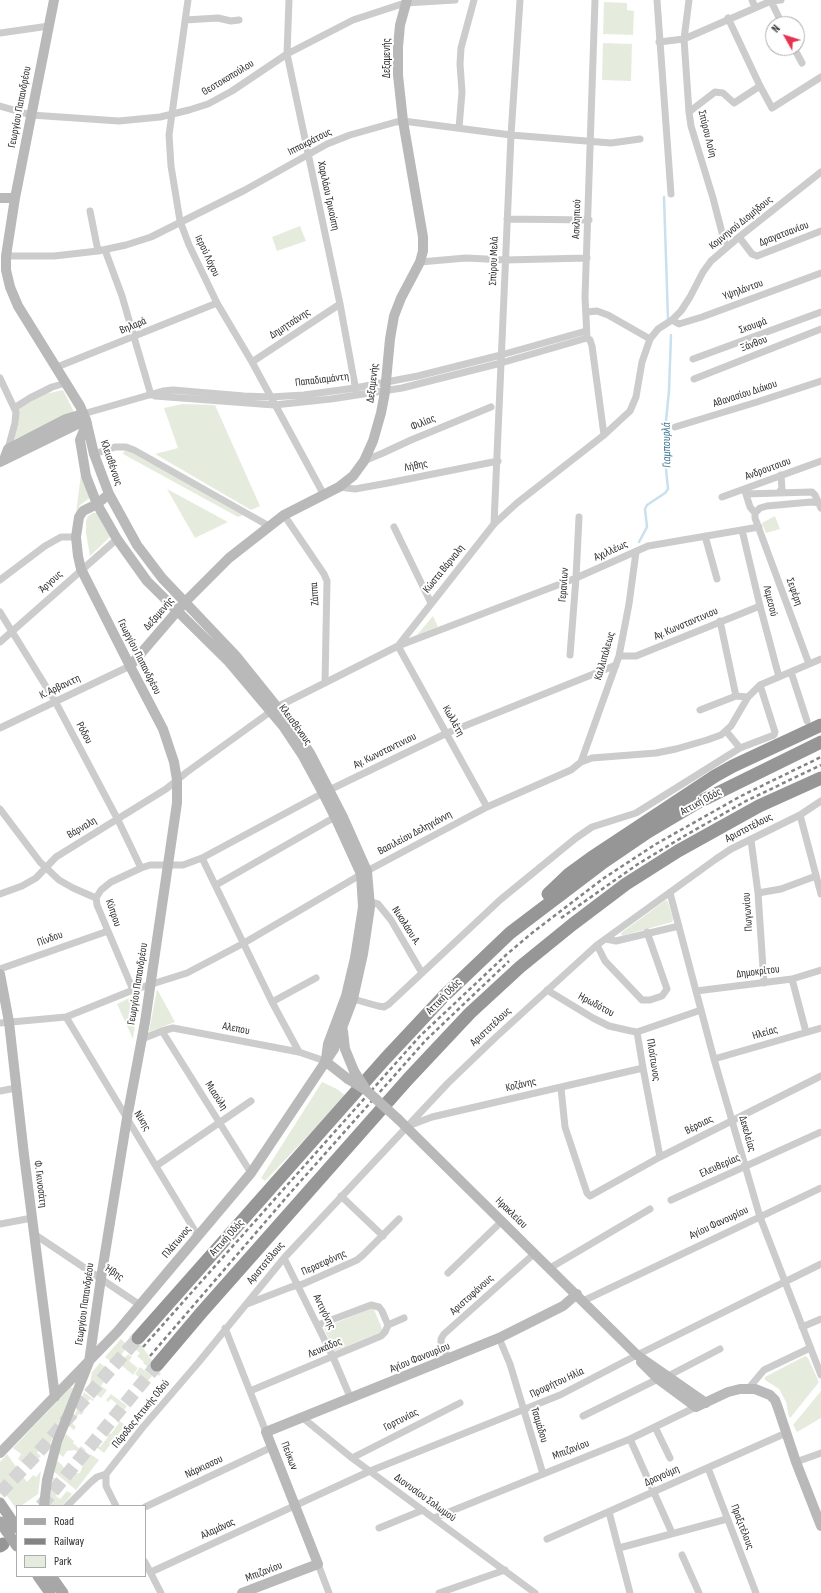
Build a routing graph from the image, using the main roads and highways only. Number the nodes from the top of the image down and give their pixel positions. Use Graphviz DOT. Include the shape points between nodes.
graph roads {
  1 [pos="821,725"];
  2 [pos="821,742"];
  3 [pos="821,778"];
  4 [pos="821,784"];
  5 [pos="759,806"];
  6 [pos="526,920"];
  7 [pos="138,1338"];
  8 [pos="157,1365"];
  9 [pos="0,1503"];
  10 [pos="0,1522"];
  11 [pos="16,1527"];
  12 [pos="16,1545"];
  13 [pos="39,1577"];
  14 [pos="53,1577"];
  15 [pos="50,1593"];
  16 [pos="63,1593"];
  1 -- 6 [label="highway" via="733,766 705,783 569,874"];
  2 -- 6 [label="highway, Αττική Οδός" via="704,800 648,832"];
  3 -- 5 [label="highway"];
  4 -- 5 [label="highway"];
  5 -- 8 [label="highway" via="678,851 626,884 520,967 470,1013 408,1079"];
  6 -- 7 [label="highway, Αττική Οδός" via="476,964 385,1059"];
  9 -- 11 [label="main road, bridge"];
  10 -- 12 [label="main road, bridge"];
  13 -- 15 [label="main road"];
  14 -- 16 [label="main road"];
}
